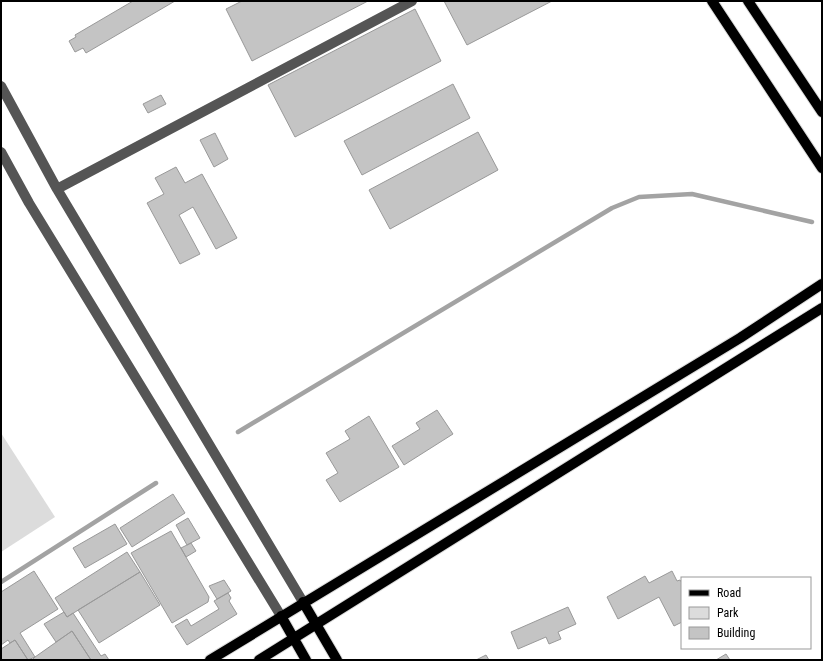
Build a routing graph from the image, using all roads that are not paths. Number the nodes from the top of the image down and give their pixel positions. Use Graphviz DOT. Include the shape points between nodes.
graph roads {
  1 [pos="412,1"];
  2 [pos="712,1"];
  3 [pos="748,1"];
  4 [pos="1,86"];
  5 [pos="822,112"];
  6 [pos="1,152"];
  7 [pos="822,168"];
  8 [pos="57,189"];
  9 [pos="822,284"];
  10 [pos="822,308"];
  11 [pos="303,602"];
  12 [pos="281,616"];
  13 [pos="316,624"];
  14 [pos="294,638"];
  15 [pos="210,660"];
  16 [pos="259,660"];
  17 [pos="306,660"];
  18 [pos="337,660"];
  1 -- 8 [label="street"];
  2 -- 7 [label="main road"];
  3 -- 5 [label="main road"];
  4 -- 8 [label="street"];
  6 -- 12 [label="street" via="33,210"];
  8 -- 11 [label="street"];
  9 -- 11 [label="main road" via="740,338"];
  10 -- 13 [label="main road"];
  11 -- 12 [label="main road"];
  11 -- 13 [label="main road"];
  12 -- 14 [label="main road"];
  12 -- 15 [label="main road"];
  13 -- 14 [label="main road"];
  13 -- 18 [label="main road"];
  14 -- 16 [label="main road"];
  14 -- 17 [label="main road"];
}
